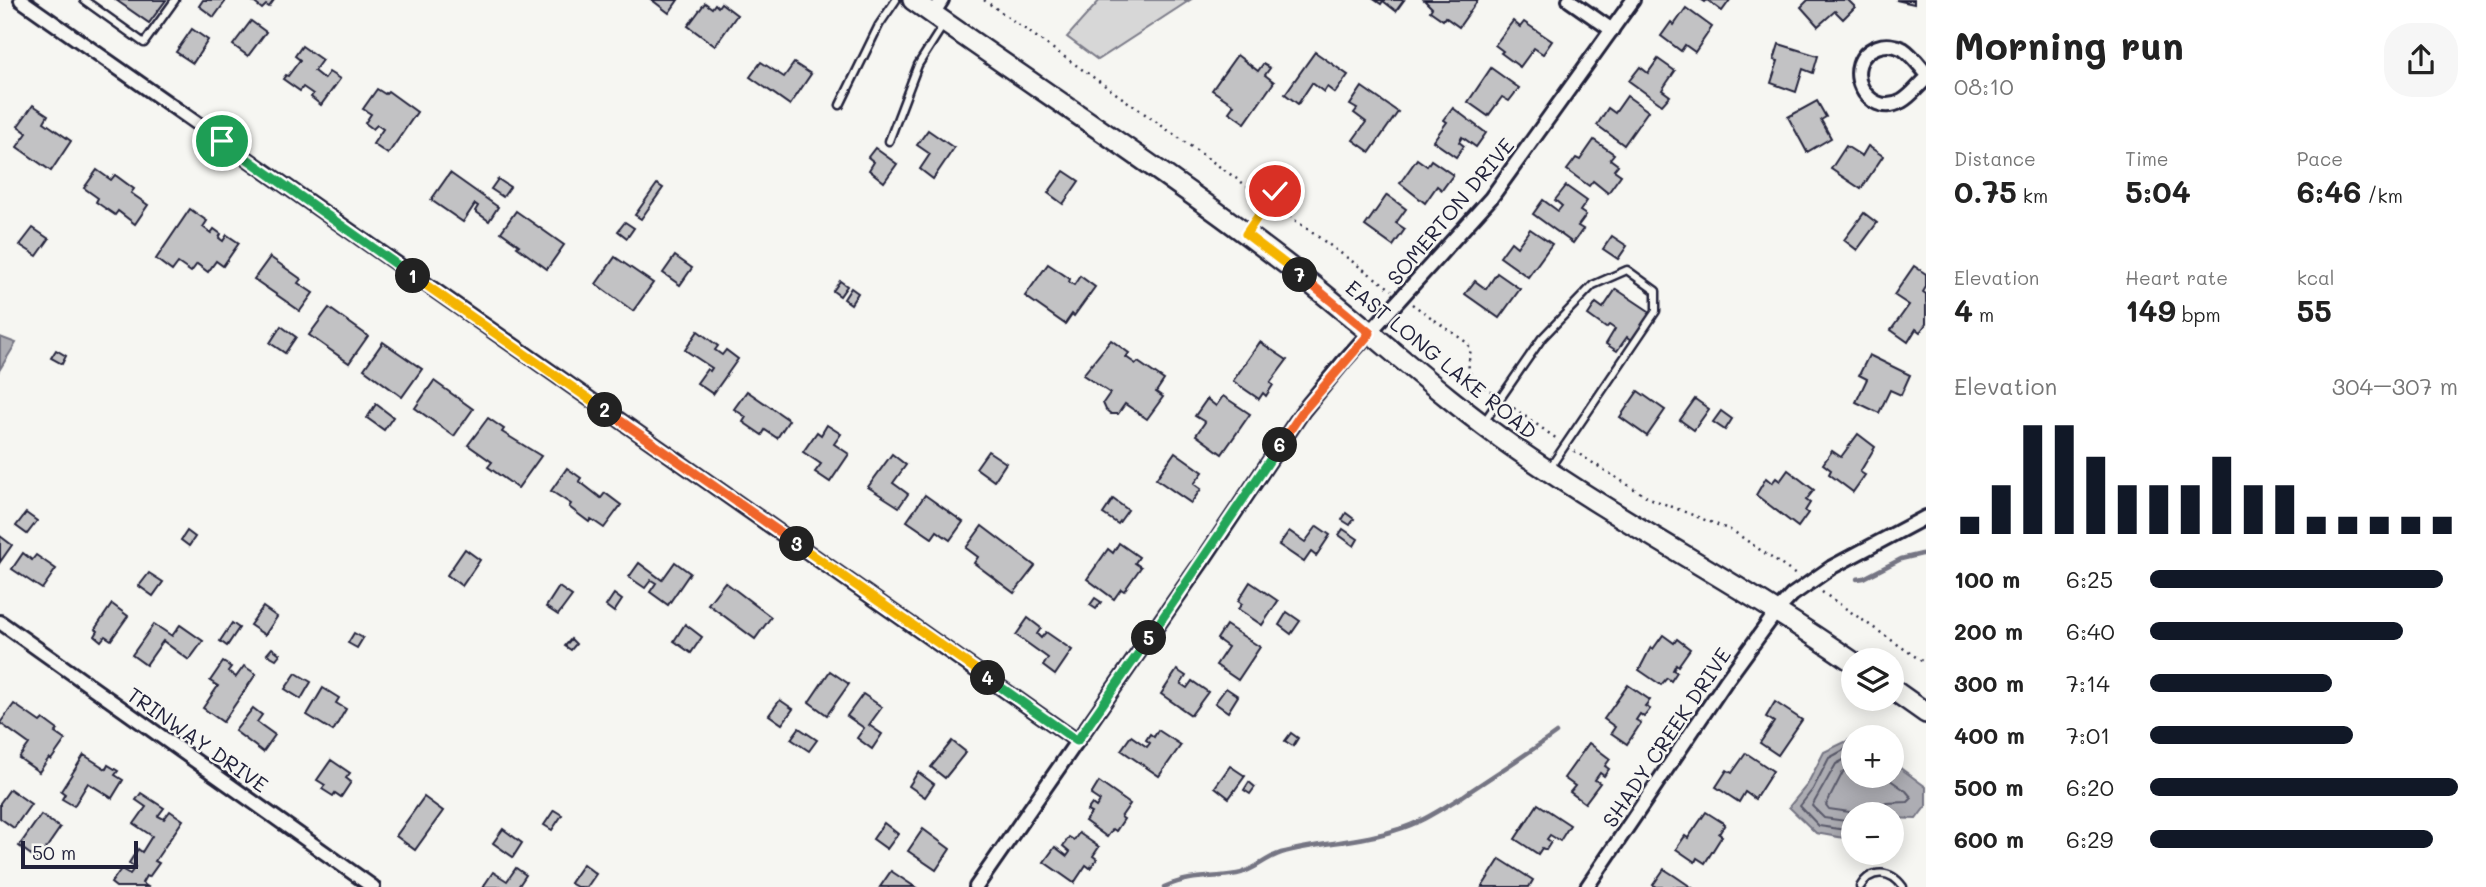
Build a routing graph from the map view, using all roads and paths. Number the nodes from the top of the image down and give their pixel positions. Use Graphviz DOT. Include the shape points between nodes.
graph roads {
  1 [pos="20,0"];
  2 [pos="84,0"];
  3 [pos="175,0"];
  4 [pos="896,0"];
  5 [pos="913,0"];
  6 [pos="984,0"];
  7 [pos="1569,0"];
  8 [pos="1633,0"];
  9 [pos="940,12"];
  10 [pos="1612,30"];
  11 [pos="1926,73"];
  12 [pos="1926,79"];
  13 [pos="840,105"];
  14 [pos="889,141"];
  15 [pos="1275,191"];
  16 [pos="1269,202"];
  17 [pos="1246,234"];
  18 [pos="1395,291"];
  19 [pos="1411,303"];
  20 [pos="1370,333"];
  21 [pos="1496,395"];
  22 [pos="1505,402"];
  23 [pos="1482,424"];
  24 [pos="1560,442"];
  25 [pos="1570,448"];
  26 [pos="1548,470"];
  27 [pos="1926,517"];
  28 [pos="1800,577"];
  29 [pos="1820,591"];
  30 [pos="1777,611"];
  31 [pos="0,622"];
  32 [pos="1841,654"];
  33 [pos="1926,664"];
  34 [pos="1904,697"];
  35 [pos="1926,713"];
  36 [pos="1077,741"];
  37 [pos="373,887"];
  38 [pos="976,887"];
  39 [pos="1587,887"];
  40 [pos="1860,887"];
  41 [pos="1903,887"];
  1 -- 36 [label="street"];
  2 -- 3 [label="lane" via="144,43"];
  4 -- 13 [label="lane"];
  5 -- 9 [label="main road, EAST LONG LAKE ROAD"];
  6 -- 16 [label="path"];
  7 -- 10 [label="street"];
  8 -- 10 [label="street, SOMERTON DRIVE"];
  9 -- 14 [label="lane"];
  9 -- 17 [label="main road, EAST LONG LAKE ROAD"];
  10 -- 20 [label="street, SOMERTON DRIVE" via="1504,182"];
  11 -- 12 [label="street" via="1904,50 1884,45 1866,54 1857,72 1868,98 1885,105 1904,100"];
  15 -- 16 [label="lane"];
  16 -- 17 [label="lane"];
  16 -- 18 [label="path"];
  17 -- 20 [label="main road, EAST LONG LAKE ROAD"];
  19 -- 21 [label="path" via="1466,342 1471,349 1470,376"];
  20 -- 23 [label="main road, EAST LONG LAKE ROAD"];
  20 -- 36 [label="street, SOMERTON DRIVE" via="1303,411"];
  22 -- 24 [label="path"];
  23 -- 26 [label="main road, EAST LONG LAKE ROAD"];
  23 -- 26 [label="lane" via="1542,338 1593,285 1627,270 1656,291 1656,311"];
  25 -- 28 [label="path" via="1647,497 1733,531"];
  26 -- 30 [label="main road, EAST LONG LAKE ROAD"];
  27 -- 30 [label="street, SHADY CREEK DRIVE" via="1832,566"];
  29 -- 33 [label="path"];
  30 -- 32 [label="main road, EAST LONG LAKE ROAD"];
  30 -- 39 [label="street, SHADY CREEK DRIVE"];
  31 -- 37 [label="street, TRINWAY DRIVE"];
  34 -- 35 [label="main road"];
  36 -- 38 [label="street, SOMERTON DRIVE"];
  40 -- 41 [label="lane" via="1878,873 1887,873"];
}
